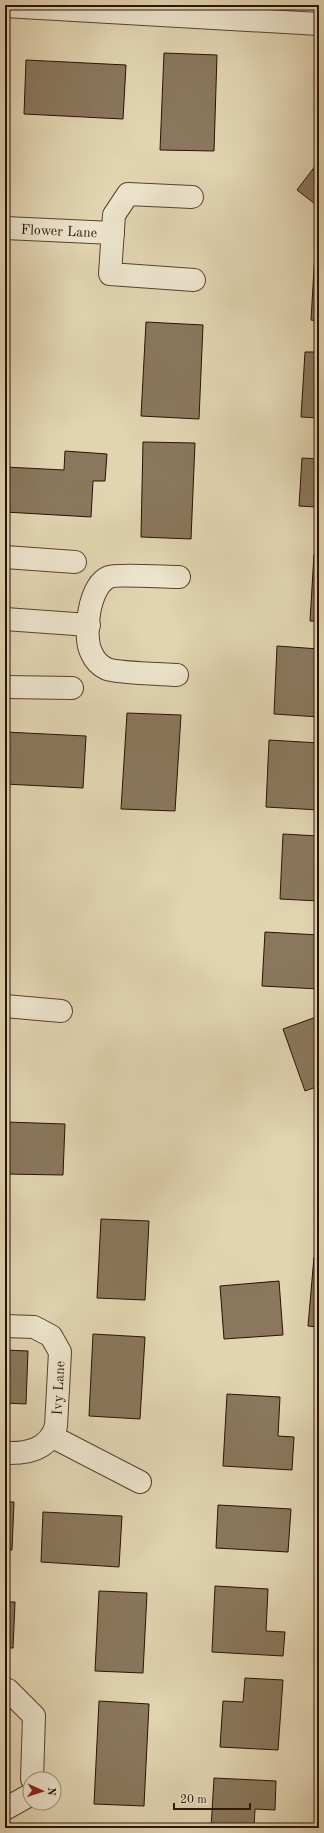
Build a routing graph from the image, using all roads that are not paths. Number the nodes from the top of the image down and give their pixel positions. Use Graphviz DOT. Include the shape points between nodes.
graph roads {
  1 [pos="5,6"];
  2 [pos="168,10"];
  3 [pos="319,24"];
  4 [pos="192,197"];
  5 [pos="5,228"];
  6 [pos="113,233"];
  7 [pos="194,280"];
  8 [pos="5,557"];
  9 [pos="75,562"];
  10 [pos="179,578"];
  11 [pos="5,619"];
  12 [pos="89,625"];
  13 [pos="177,675"];
  14 [pos="5,687"];
  15 [pos="72,688"];
  16 [pos="5,1006"];
  17 [pos="61,1011"];
  18 [pos="5,1326"];
  19 [pos="53,1437"];
  20 [pos="5,1453"];
  21 [pos="140,1482"];
  22 [pos="5,1690"];
  23 [pos="32,1771"];
  24 [pos="22,1800"];
  25 [pos="5,1808"];
  1 -- 2 [label="street"];
  2 -- 3 [label="street"];
  4 -- 6 [label="street" via="128,194 114,215"];
  5 -- 6 [label="street, Flower Lane"];
  6 -- 7 [label="street" via="110,274"];
  8 -- 9 [label="street"];
  10 -- 12 [label="street" via="110,576 98,584 91,600"];
  11 -- 12 [label="street"];
  12 -- 13 [label="street" via="88,642 91,652 98,663 108,670"];
  14 -- 15 [label="street"];
  16 -- 17 [label="street"];
  18 -- 19 [label="street, Ivy Lane" via="34,1328 51,1336 60,1352 56,1426"];
  19 -- 20 [label="street" via="38,1449"];
  19 -- 21 [label="street"];
  22 -- 23 [label="street" via="8,1690 34,1716"];
  24 -- 25 [label="street"];
}
